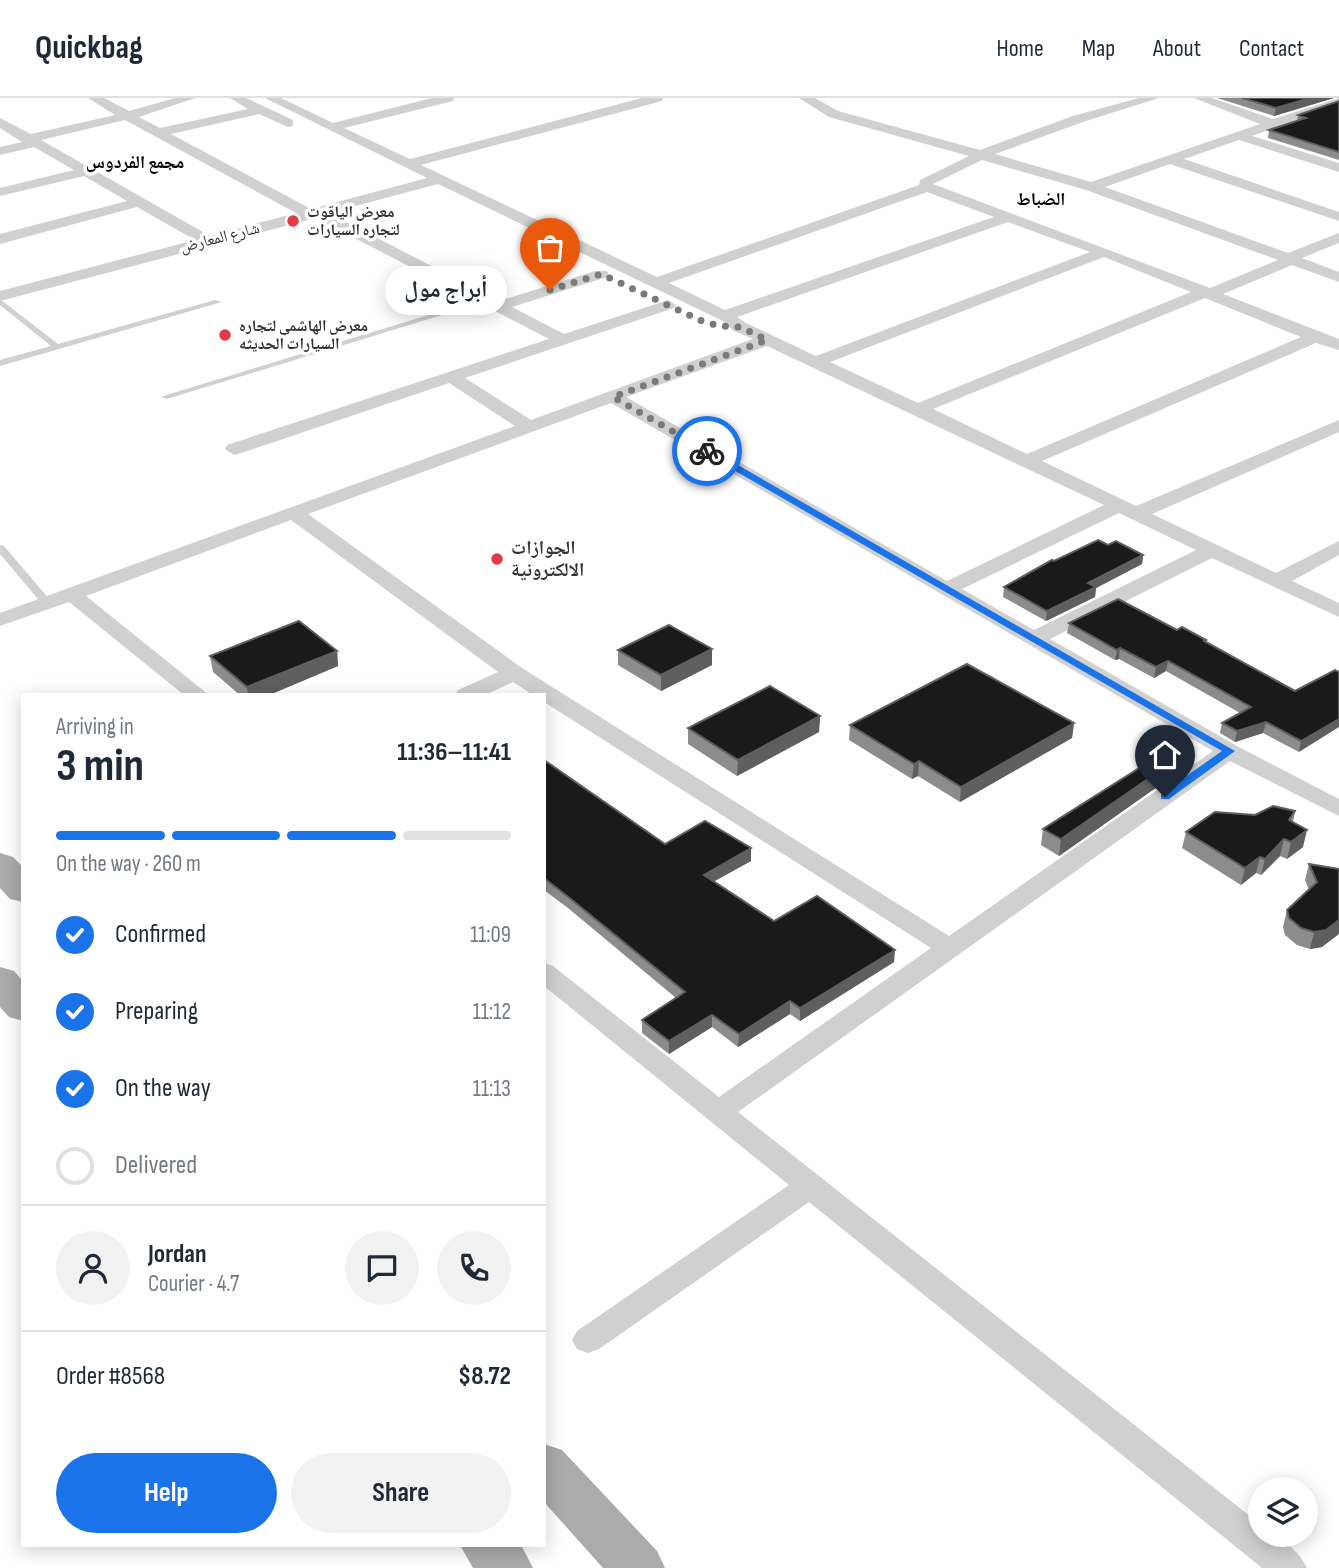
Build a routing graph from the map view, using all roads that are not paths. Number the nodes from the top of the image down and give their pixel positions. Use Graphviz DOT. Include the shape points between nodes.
graph roads {
  1 [pos="94,98"];
  2 [pos="189,98"];
  3 [pos="448,98"];
  4 [pos="657,98"];
  5 [pos="805,98"];
  6 [pos="1153,98"];
  7 [pos="1200,98"];
  8 [pos="253,101"];
  9 [pos="1339,101"];
  10 [pos="127,116"];
  11 [pos="0,122"];
  12 [pos="1273,124"];
  13 [pos="332,127"];
  14 [pos="158,133"];
  15 [pos="309,134"];
  16 [pos="1240,136"];
  17 [pos="19,137"];
  18 [pos="0,151"];
  19 [pos="983,154"];
  20 [pos="1172,160"];
  21 [pos="408,164"];
  22 [pos="1338,168"];
  23 [pos="83,172"];
  24 [pos="393,174"];
  25 [pos="440,179"];
  26 [pos="416,186"];
  27 [pos="927,187"];
  28 [pos="1091,187"];
  29 [pos="0,192"];
  30 [pos="441,198"];
  31 [pos="138,202"];
  32 [pos="315,214"];
  33 [pos="1008,217"];
  34 [pos="1339,217"];
  35 [pos="1339,238"];
  36 [pos="0,239"];
  37 [pos="208,241"];
  38 [pos="1104,252"];
  39 [pos="1289,259"];
  40 [pos="576,263"];
  41 [pos="1339,277"];
  42 [pos="612,280"];
  43 [pos="655,283"];
  44 [pos="1208,293"];
  45 [pos="0,296"];
  46 [pos="0,301"];
  47 [pos="218,302"];
  48 [pos="493,303"];
  49 [pos="668,305"];
  50 [pos="723,316"];
  51 [pos="740,327"];
  52 [pos="1315,337"];
  53 [pos="563,340"];
  54 [pos="767,340"];
  55 [pos="1339,345"];
  56 [pos="57,347"];
  57 [pos="815,362"];
  58 [pos="0,363"];
  59 [pos="451,377"];
  60 [pos="164,397"];
  61 [pos="613,397"];
  62 [pos="918,409"];
  63 [pos="1339,425"];
  64 [pos="530,427"];
  65 [pos="234,449"];
  66 [pos="1027,461"];
  67 [pos="1128,509"];
  68 [pos="295,513"];
  69 [pos="1339,547"];
  70 [pos="0,548"];
  71 [pos="1212,550"];
  72 [pos="1276,580"];
  73 [pos="946,589"];
  74 [pos="70,593"];
  75 [pos="47,603"];
  76 [pos="1339,611"];
  77 [pos="0,620"];
  78 [pos="1033,639"];
  79 [pos="514,673"];
  80 [pos="195,693"];
  81 [pos="470,693"];
  82 [pos="546,693"];
  83 [pos="546,693"];
  84 [pos="1229,751"];
  85 [pos="1339,809"];
  86 [pos="0,865"];
  87 [pos="21,888"];
  88 [pos="950,948"];
  89 [pos="546,974"];
  90 [pos="0,981"];
  91 [pos="21,1005"];
  92 [pos="718,1112"];
  93 [pos="810,1186"];
  94 [pos="588,1340"];
  95 [pos="546,1468"];
  96 [pos="489,1547"];
  97 [pos="506,1568"];
  98 [pos="638,1568"];
  99 [pos="1289,1568"];
  1 -- 10 [label="street"];
  2 -- 10 [label="street"];
  3 -- 13 [label="street"];
  4 -- 21 [label="street"];
  5 -- 19 [label="street" via="834,114"];
  6 -- 19 [label="street" via="1078,119"];
  7 -- 12 [label="street"];
  8 -- 13 [label="street"];
  8 -- 14 [label="street"];
  8 -- 15 [label="street"];
  9 -- 12 [label="street"];
  10 -- 14 [label="street"];
  10 -- 17 [label="street"];
  11 -- 17 [label="street"];
  12 -- 16 [label="street"];
  13 -- 21 [label="street"];
  14 -- 32 [label="street"];
  16 -- 20 [label="street"];
  16 -- 22 [label="street"];
  17 -- 18 [label="street"];
  17 -- 23 [label="street"];
  19 -- 27 [label="street" via="931,178"];
  19 -- 28 [label="street"];
  20 -- 28 [label="street"];
  20 -- 34 [label="street"];
  21 -- 25 [label="street"];
  23 -- 29 [label="street"];
  23 -- 31 [label="street"];
  24 -- 26 [label="street"];
  25 -- 26 [label="street, شارع المعارض"];
  25 -- 43 [label="street"];
  26 -- 30 [label="street"];
  26 -- 32 [label="street, شارع المعارض"];
  27 -- 33 [label="street"];
  27 -- 43 [label="street"];
  28 -- 39 [label="street"];
  31 -- 36 [label="street"];
  31 -- 37 [label="street"];
  32 -- 37 [label="street, شارع المعارض"];
  32 -- 48 [label="street"];
  33 -- 38 [label="street"];
  33 -- 50 [label="street"];
  35 -- 39 [label="street"];
  37 -- 45 [label="street, شارع المعارض"];
  38 -- 44 [label="street"];
  38 -- 57 [label="street"];
  39 -- 41 [label="street"];
  39 -- 44 [label="street"];
  40 -- 42 [label="street"];
  42 -- 48 [label="street"];
  42 -- 49 [label="street"];
  43 -- 50 [label="street"];
  44 -- 52 [label="street"];
  44 -- 62 [label="street"];
  46 -- 56 [label="lane"];
  47 -- 56 [label="lane"];
  48 -- 53 [label="street"];
  48 -- 60 [label="lane"];
  49 -- 51 [label="street" via="712,324"];
  49 -- 53 [label="street"];
  50 -- 51 [label="street"];
  51 -- 54 [label="street"];
  52 -- 55 [label="street"];
  52 -- 66 [label="street"];
  53 -- 59 [label="street"];
  54 -- 57 [label="street"];
  54 -- 61 [label="street"];
  56 -- 58 [label="lane"];
  57 -- 62 [label="street"];
  59 -- 64 [label="street"];
  59 -- 65 [label="street"];
  61 -- 64 [label="street"];
  61 -- 73 [label="street"];
  62 -- 66 [label="street"];
  63 -- 67 [label="street"];
  64 -- 68 [label="street"];
  66 -- 67 [label="street"];
  67 -- 71 [label="street"];
  67 -- 73 [label="street"];
  68 -- 74 [label="street"];
  68 -- 79 [label="street"];
  69 -- 72 [label="street"];
  70 -- 75 [label="lane"];
  71 -- 72 [label="street"];
  71 -- 78 [label="street"];
  72 -- 76 [label="street"];
  73 -- 78 [label="street"];
  74 -- 75 [label="street"];
  74 -- 80 [label="street"];
  75 -- 77 [label="street"];
  78 -- 84 [label="street"];
  79 -- 81 [label="street"];
  79 -- 83 [label="street"];
  82 -- 88 [label="street"];
  84 -- 85 [label="street"];
  84 -- 88 [label="street"];
  86 -- 87 [label="main road"];
  88 -- 92 [label="street"];
  89 -- 92 [label="street"];
  90 -- 91 [label="main road"];
  92 -- 93 [label="street"];
  93 -- 94 [label="street"];
  93 -- 99 [label="street"];
  95 -- 98 [label="main road"];
  96 -- 97 [label="main road"];
}
